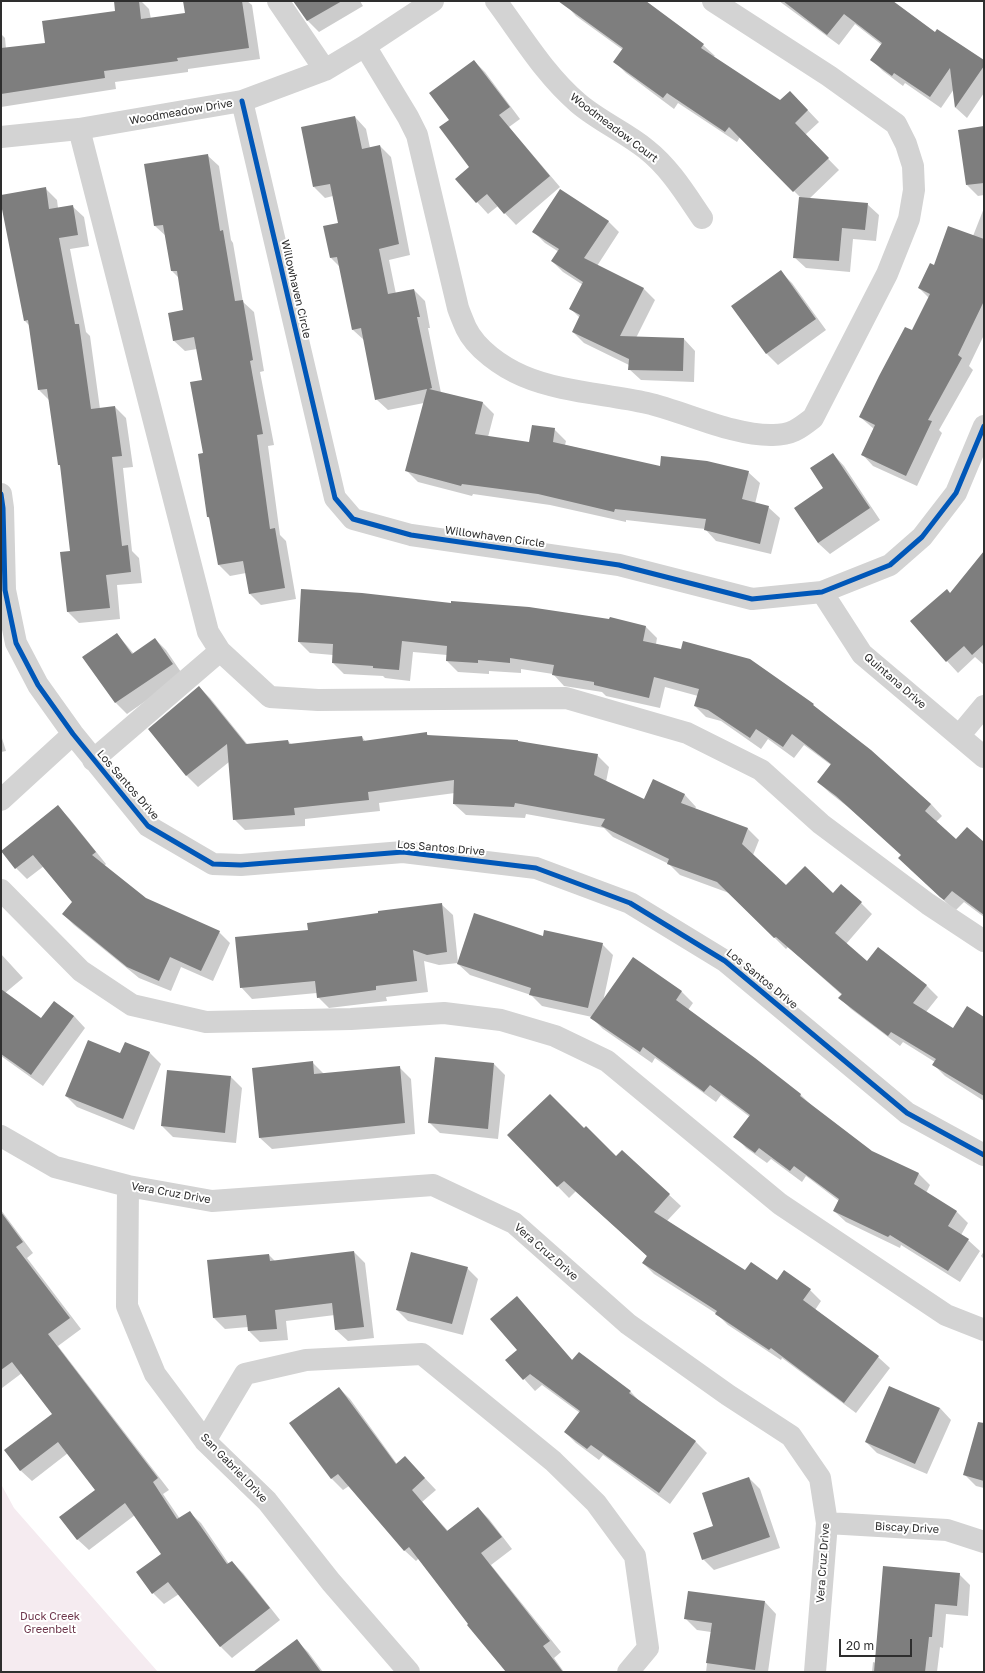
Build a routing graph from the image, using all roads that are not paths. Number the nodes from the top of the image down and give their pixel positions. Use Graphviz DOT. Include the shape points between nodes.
graph roads {
  1 [pos="278,1"];
  2 [pos="433,1"];
  3 [pos="496,1"];
  4 [pos="713,1"];
  5 [pos="365,46"];
  6 [pos="325,70"];
  7 [pos="242,101"];
  8 [pos="79,129"];
  9 [pos="1,137"];
  10 [pos="702,218"];
  11 [pos="984,426"];
  12 [pos="1,494"];
  13 [pos="822,592"];
  14 [pos="220,650"];
  15 [pos="984,706"];
  16 [pos="72,734"];
  17 [pos="959,736"];
  18 [pos="984,757"];
  19 [pos="93,760"];
  20 [pos="1,800"];
  21 [pos="1,890"];
  22 [pos="984,941"];
  23 [pos="1,1136"];
  24 [pos="984,1155"];
  25 [pos="128,1186"];
  26 [pos="984,1330"];
  27 [pos="205,1441"];
  28 [pos="827,1523"];
  29 [pos="984,1542"];
  30 [pos="409,1672"];
  31 [pos="628,1672"];
  32 [pos="815,1672"];
  1 -- 6 [label="street"];
  2 -- 5 [label="street, Woodmeadow Drive"];
  3 -- 10 [label="street, Woodmeadow Court" via="542,64 578,103 646,149 670,172"];
  4 -- 5 [label="street" via="829,76 896,124 913,166 914,190 909,219 886,274 813,418 797,431 774,435 750,434 648,403 561,388 523,376 499,363 480,347 466,329 458,308 417,136"];
  5 -- 6 [label="street, Woodmeadow Drive"];
  6 -- 7 [label="street, Woodmeadow Drive"];
  7 -- 8 [label="street, Woodmeadow Drive"];
  7 -- 13 [label="street, Willowhaven Circle" via="335,498 353,519 411,535 619,565 752,599"];
  8 -- 9 [label="street, Woodmeadow Drive"];
  8 -- 14 [label="street" via="208,632"];
  11 -- 13 [label="street, Willowhaven Circle" via="956,493 922,537 890,565"];
  12 -- 16 [label="street, Los Santos Drive" via="4,508 5,590 16,643 38,685"];
  13 -- 17 [label="street, Quintana Drive" via="862,654"];
  14 -- 19 [label="street"];
  14 -- 22 [label="street" via="270,697 318,700 566,698 687,733 761,770 821,824 928,904"];
  15 -- 17 [label="street"];
  16 -- 19 [label="street, Los Santos Drive"];
  16 -- 20 [label="street"];
  17 -- 18 [label="street, Quintana Drive"];
  19 -- 24 [label="street, Los Santos Drive" via="148,826 213,864 241,865 404,852 536,868 630,903 725,961 907,1113"];
  21 -- 26 [label="street" via="81,971 132,1005 206,1022 351,1019 444,1013 501,1020 555,1036 607,1061 780,1204 946,1315"];
  23 -- 25 [label="street, Vera Cruz Drive" via="55,1167"];
  25 -- 27 [label="street, San Gabriel Drive" via="127,1306 155,1374"];
  25 -- 28 [label="street, Vera Cruz Drive" via="212,1201 433,1185 514,1223 628,1324 790,1436 820,1478"];
  27 -- 30 [label="street, San Gabriel Drive" via="267,1501"];
  27 -- 31 [label="street" via="245,1374 306,1360 422,1354 553,1461 596,1503 635,1556 648,1648"];
  28 -- 29 [label="street, Biscay Drive" via="947,1530"];
  28 -- 32 [label="street, Vera Cruz Drive"];
}
